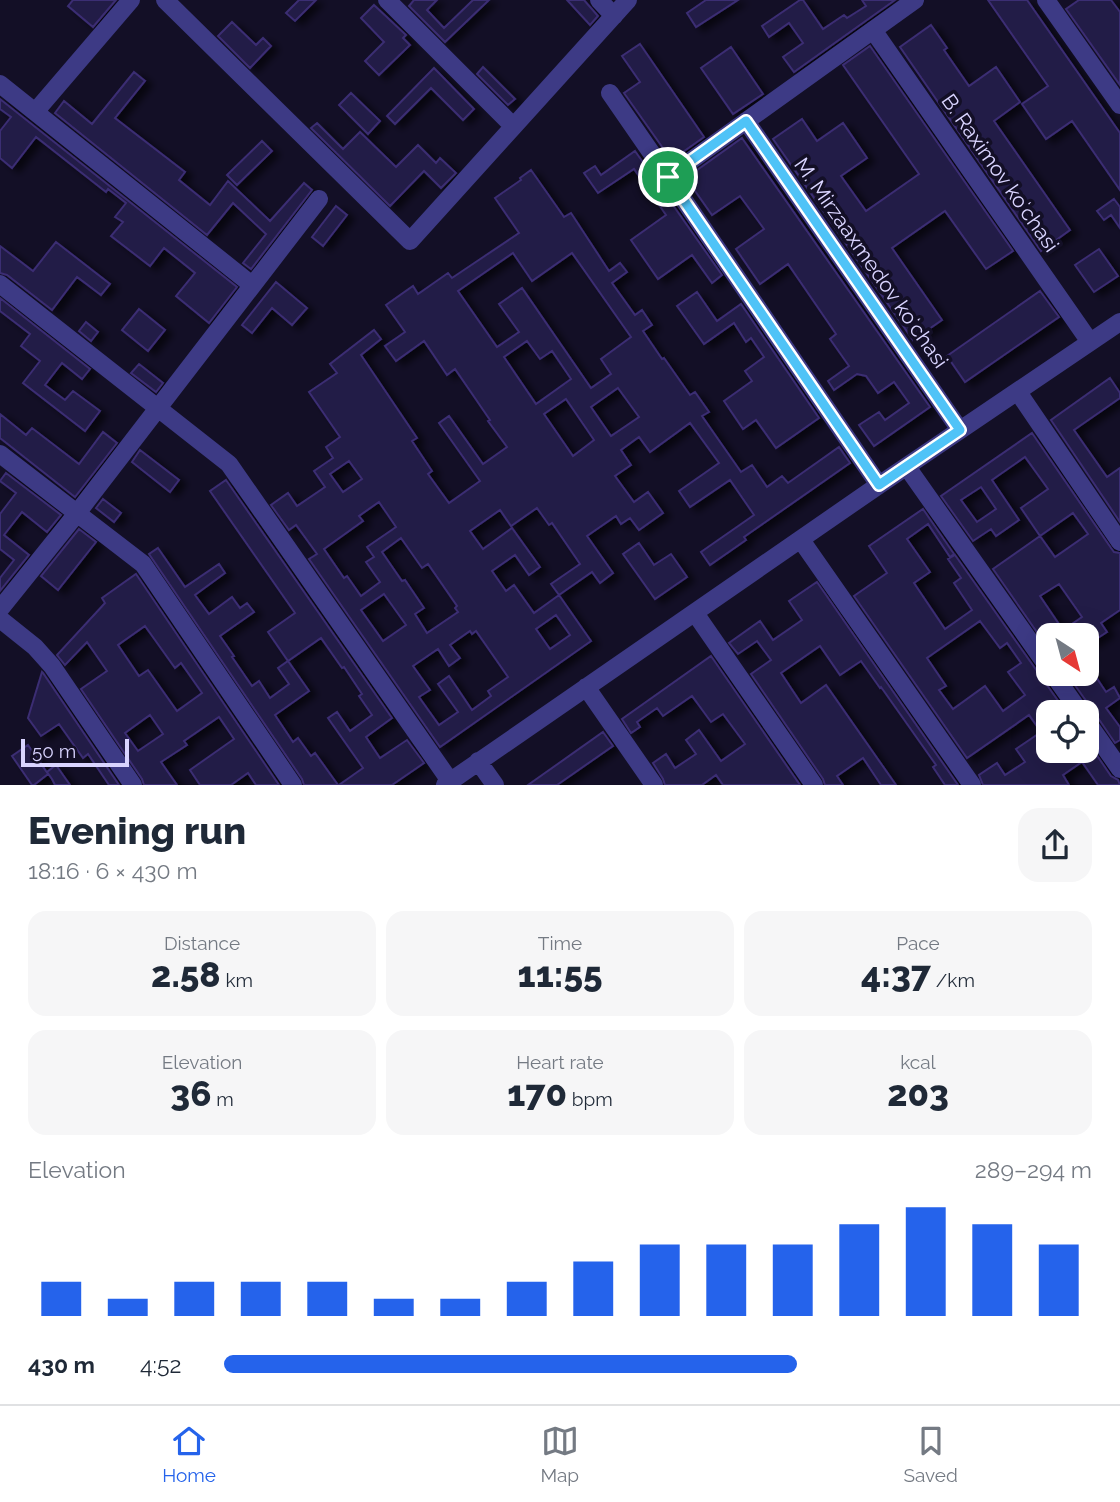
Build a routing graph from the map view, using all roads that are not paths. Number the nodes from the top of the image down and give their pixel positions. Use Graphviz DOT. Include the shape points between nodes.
graph roads {
  1 [pos="131,0"];
  2 [pos="165,0"];
  3 [pos="387,0"];
  4 [pos="599,0"];
  5 [pos="628,0"];
  6 [pos="915,0"];
  7 [pos="1046,0"];
  8 [pos="614,16"];
  9 [pos="873,30"];
  10 [pos="0,84"];
  11 [pos="610,93"];
  12 [pos="1120,104"];
  13 [pos="35,112"];
  14 [pos="746,121"];
  15 [pos="513,126"];
  16 [pos="668,177"];
  17 [pos="319,200"];
  18 [pos="0,284"];
  19 [pos="252,285"];
  20 [pos="1120,322"];
  21 [pos="1090,342"];
  22 [pos="1018,392"];
  23 [pos="158,408"];
  24 [pos="960,430"];
  25 [pos="0,454"];
  26 [pos="907,467"];
  27 [pos="879,485"];
  28 [pos="78,512"];
  29 [pos="800,540"];
  30 [pos="1120,542"];
  31 [pos="0,609"];
  32 [pos="695,613"];
  33 [pos="0,619"];
  34 [pos="1036,650"];
  35 [pos="586,687"];
  36 [pos="1099,739"];
  37 [pos="478,761"];
  38 [pos="1120,769"];
  39 [pos="448,783"];
  40 [pos="133,785"];
  41 [pos="293,785"];
  42 [pos="495,785"];
  43 [pos="654,785"];
  44 [pos="814,785"];
  45 [pos="972,785"];
  1 -- 13 [label="street"];
  2 -- 15 [label="street" via="410,242"];
  3 -- 15 [label="street"];
  4 -- 8 [label="street"];
  5 -- 8 [label="street"];
  6 -- 9 [label="street"];
  7 -- 12 [label="street"];
  8 -- 15 [label="street"];
  9 -- 14 [label="street"];
  9 -- 21 [label="street, B. Raximov koʻchasi"];
  10 -- 13 [label="street"];
  11 -- 16 [label="street"];
  13 -- 19 [label="street"];
  14 -- 16 [label="street"];
  14 -- 24 [label="street, M. Mirzaaxmedov koʻchasi"];
  16 -- 27 [label="street"];
  17 -- 19 [label="street"];
  18 -- 23 [label="street"];
  19 -- 23 [label="street"];
  20 -- 21 [label="street"];
  21 -- 22 [label="street"];
  22 -- 24 [label="street"];
  22 -- 30 [label="street"];
  23 -- 28 [label="street"];
  23 -- 39 [label="street" via="229,464"];
  24 -- 26 [label="street"];
  25 -- 28 [label="street"];
  26 -- 27 [label="street"];
  26 -- 34 [label="street"];
  27 -- 29 [label="street"];
  28 -- 31 [label="street"];
  28 -- 41 [label="street" via="143,564"];
  29 -- 32 [label="street"];
  29 -- 45 [label="street"];
  32 -- 35 [label="street"];
  32 -- 44 [label="street"];
  33 -- 40 [label="street" via="52,666"];
  35 -- 37 [label="street"];
  35 -- 43 [label="street"];
  36 -- 38 [label="street"];
  37 -- 39 [label="street"];
  37 -- 42 [label="street"];
}
